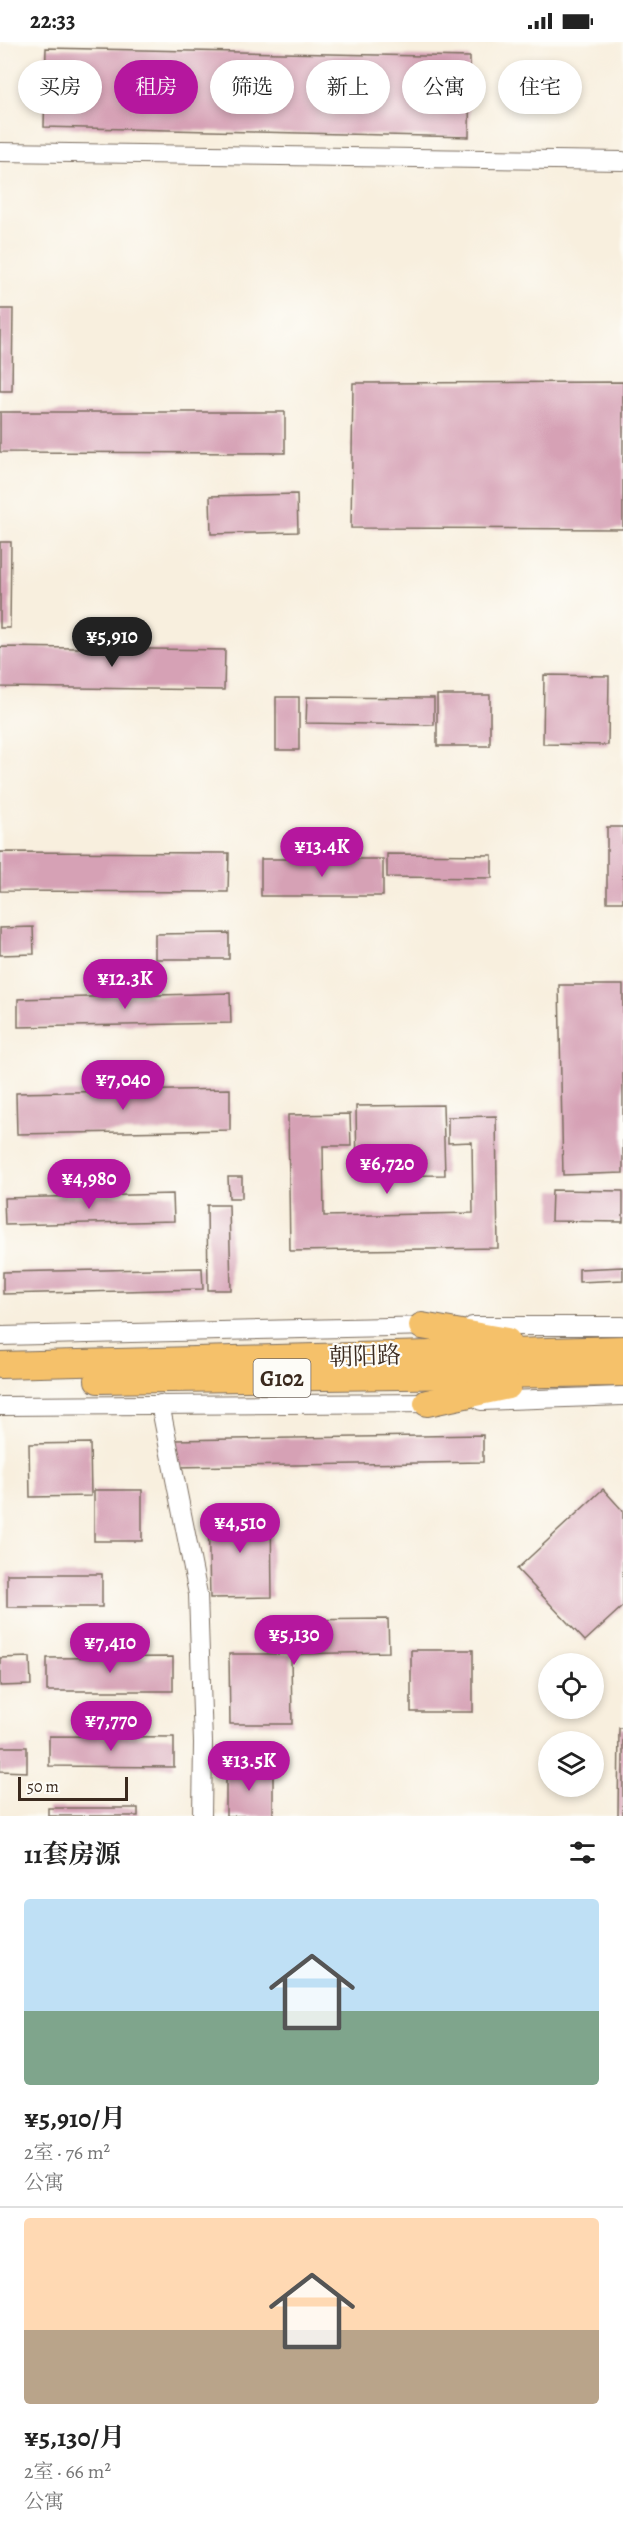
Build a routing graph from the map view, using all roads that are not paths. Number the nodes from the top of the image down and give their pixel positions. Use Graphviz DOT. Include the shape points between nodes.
graph roads {
  1 [pos="0,152"];
  2 [pos="623,161"];
  3 [pos="422,1326"];
  4 [pos="623,1326"];
  5 [pos="0,1336"];
  6 [pos="623,1349"];
  7 [pos="564,1362"];
  8 [pos="0,1365"];
  9 [pos="623,1373"];
  10 [pos="0,1381"];
  11 [pos="623,1396"];
  12 [pos="427,1403"];
  13 [pos="160,1404"];
  14 [pos="0,1406"];
  15 [pos="202,1816"];
  1 -- 2 [label="street"];
  3 -- 4 [label="street, 朝阳路"];
  3 -- 5 [label="street, 朝阳路"];
  3 -- 7 [label="highway"];
  6 -- 7 [label="highway, 朝阳路 / G102"];
  7 -- 8 [label="highway, 朝阳路 / G102"];
  7 -- 9 [label="highway, 朝阳路 / G102"];
  7 -- 10 [label="highway, 朝阳路 / G102"];
  7 -- 12 [label="highway"];
  11 -- 12 [label="street, 朝阳路"];
  12 -- 13 [label="street, 朝阳路"];
  13 -- 14 [label="street, 朝阳路"];
  13 -- 15 [label="street" via="198,1594"];
}
